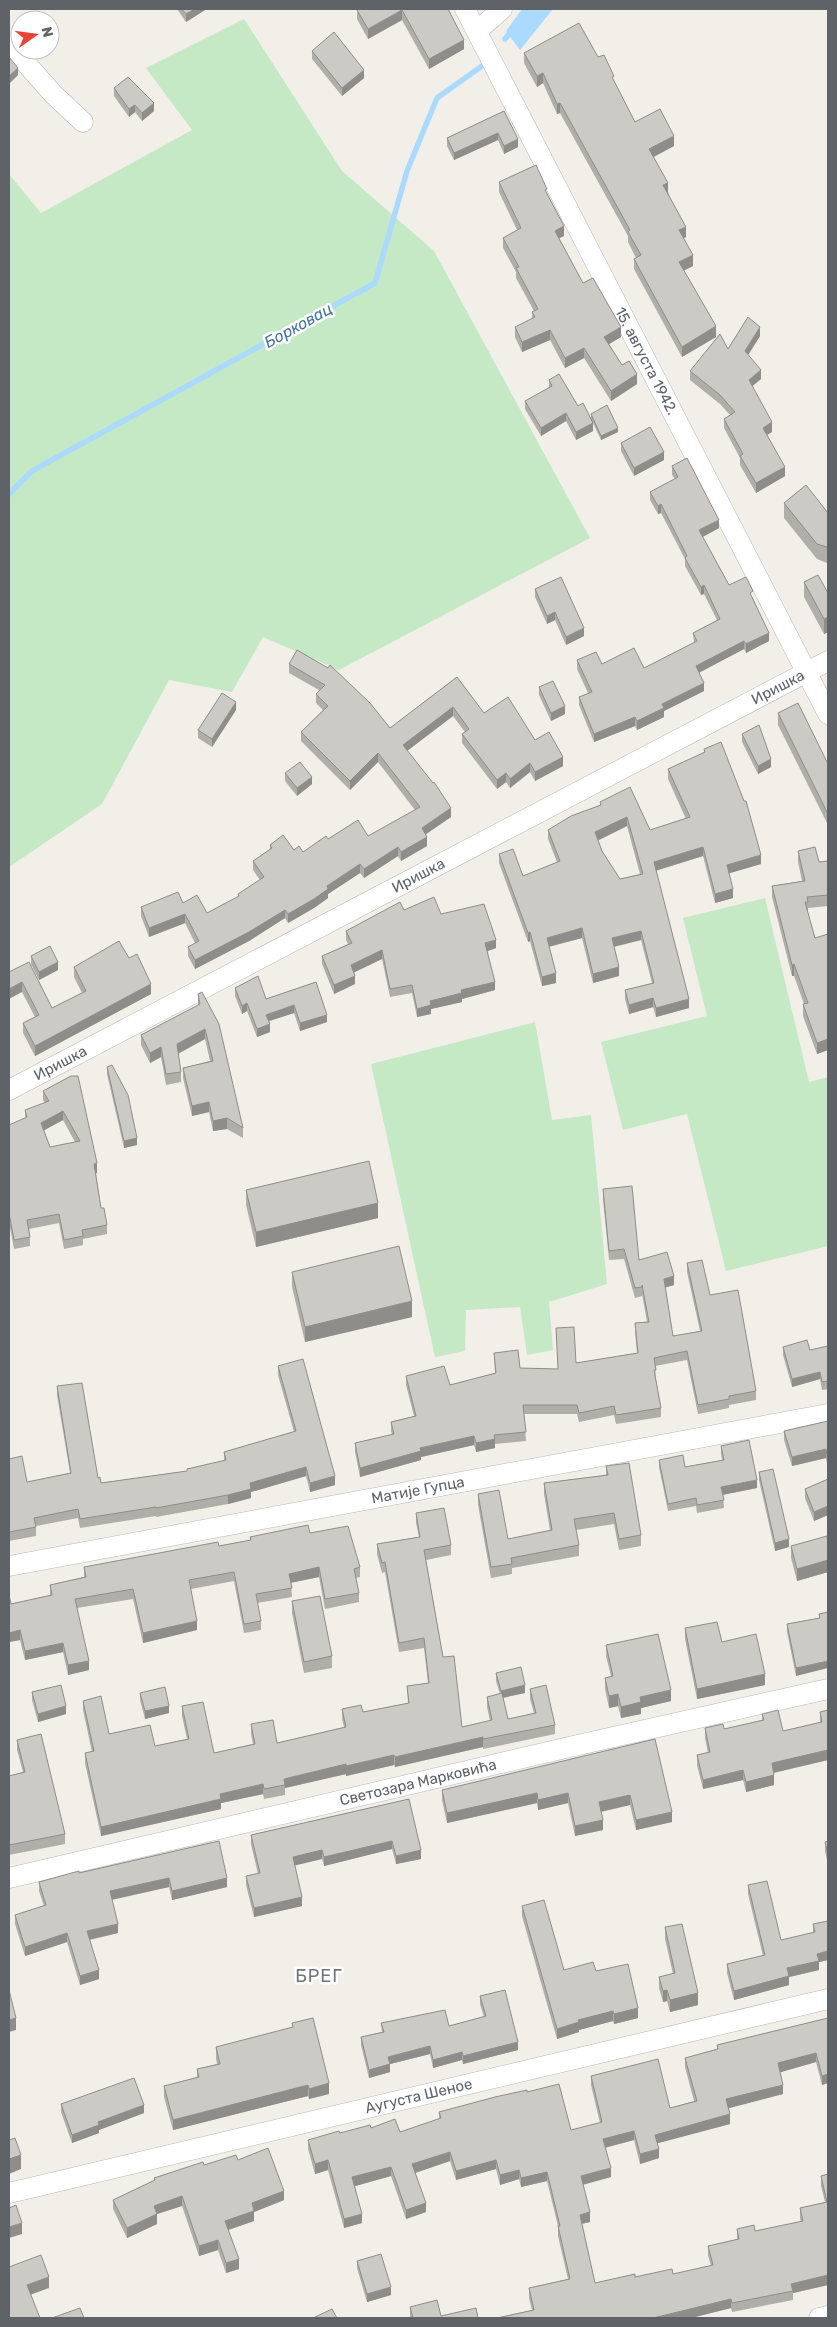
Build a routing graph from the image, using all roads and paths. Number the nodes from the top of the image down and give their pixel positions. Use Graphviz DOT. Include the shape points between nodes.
graph roads {
  1 [pos="465,9"];
  2 [pos="502,9"];
  3 [pos="477,31"];
  4 [pos="9,44"];
  5 [pos="83,122"];
  6 [pos="828,661"];
  7 [pos="807,672"];
  8 [pos="828,714"];
  9 [pos="9,1090"];
  10 [pos="828,1414"];
  11 [pos="9,1566"];
  12 [pos="828,1689"];
  13 [pos="9,1878"];
  14 [pos="828,1999"];
  15 [pos="9,2193"];
  16 [pos="828,2316"];
  17 [pos="819,2318"];
  1 -- 3 [label="street, 15. августа 1942."];
  2 -- 3 [label="street"];
  3 -- 7 [label="street, 15. августа 1942."];
  4 -- 5 [label="street"];
  6 -- 7 [label="street, Иришка"];
  7 -- 8 [label="street, 15. августа 1942."];
  7 -- 9 [label="street, Иришка"];
  10 -- 11 [label="street, Матије Гупца"];
  12 -- 13 [label="street, Светозара Марковића"];
  14 -- 15 [label="street, Аугуста Шеное"];
  16 -- 17 [label="street"];
}
